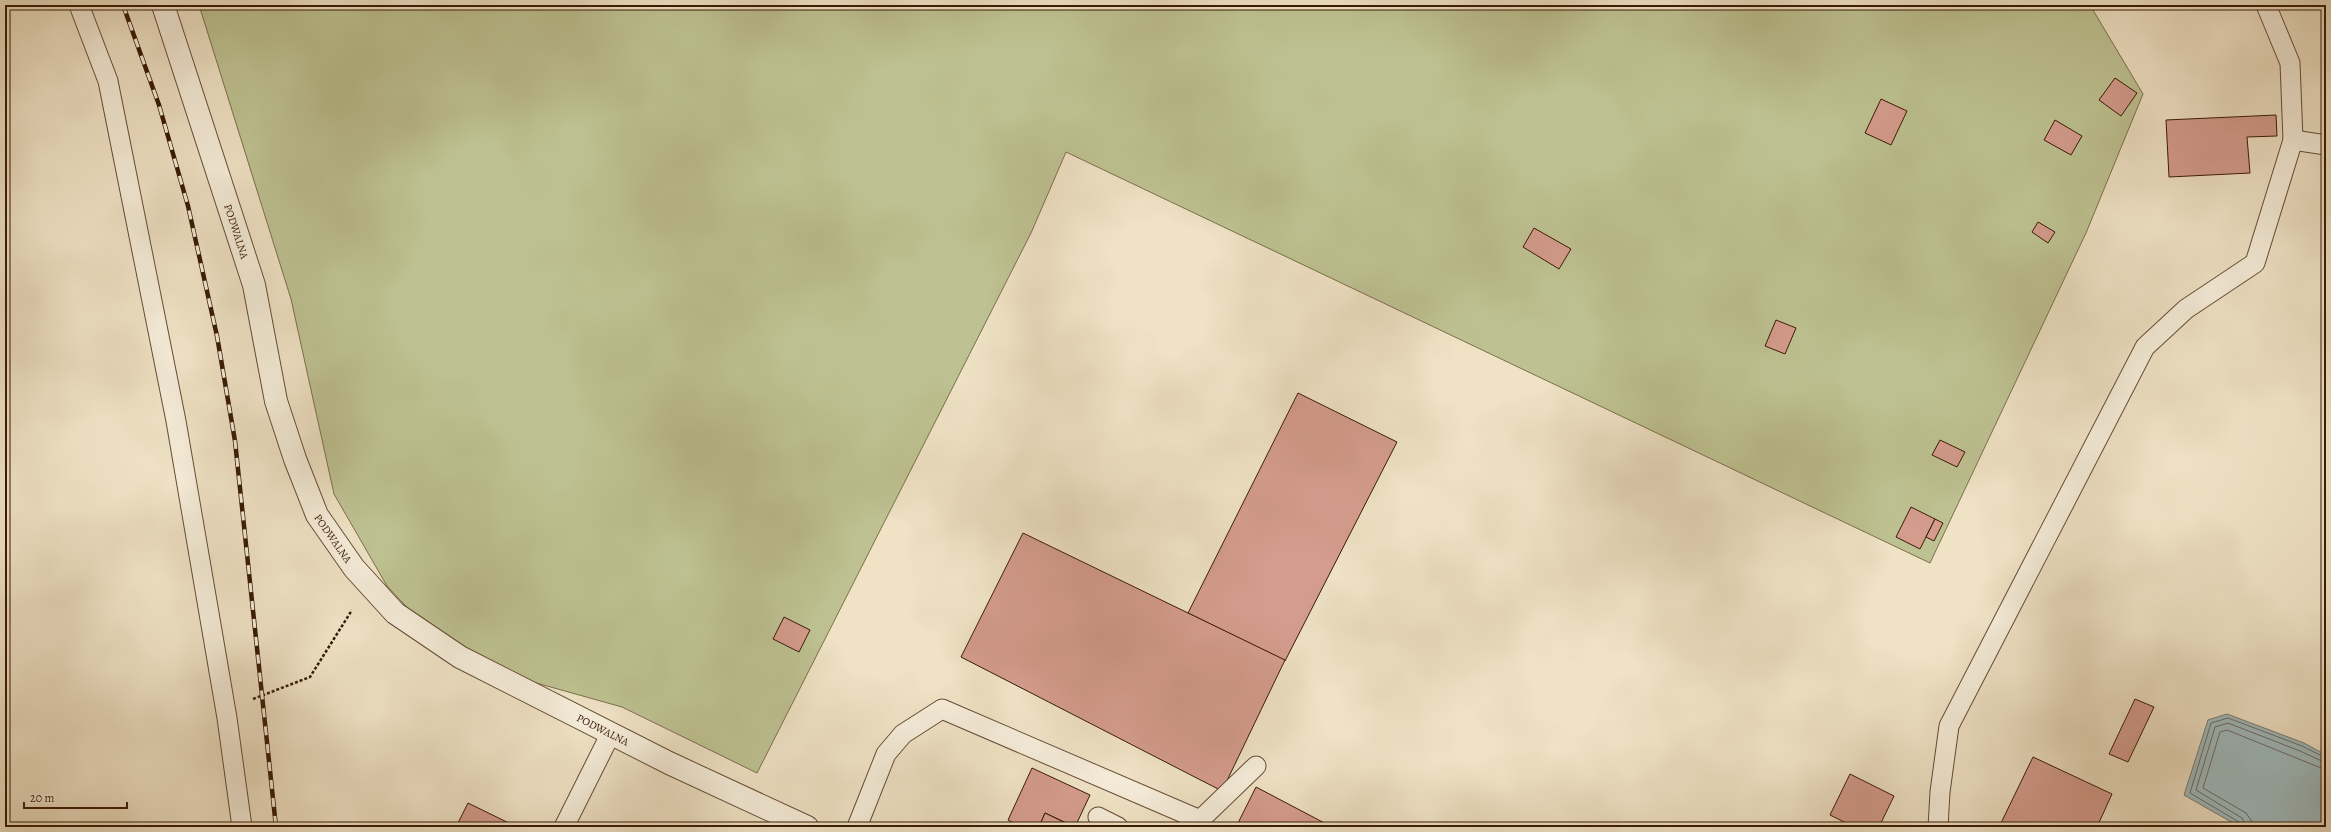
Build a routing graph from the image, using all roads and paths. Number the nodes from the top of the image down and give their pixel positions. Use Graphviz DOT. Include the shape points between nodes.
graph roads {
  1 [pos="79,5"];
  2 [pos="163,5"];
  3 [pos="2266,5"];
  4 [pos="2293,140"];
  5 [pos="2326,146"];
  6 [pos="369,584"];
  7 [pos="225,709"];
  8 [pos="611,732"];
  9 [pos="1256,766"];
  10 [pos="1098,817"];
  11 [pos="242,827"];
  12 [pos="564,827"];
  13 [pos="807,827"];
  14 [pos="857,827"];
  15 [pos="1118,827"];
  16 [pos="1938,827"];
  1 -- 7 [label="lane" via="110,89 176,421"];
  2 -- 6 [label="street, PODWALNA" via="254,285 276,401 295,459 317,516 354,568"];
  3 -- 4 [label="lane" via="2290,63"];
  4 -- 5 [label="lane"];
  4 -- 16 [label="lane" via="2254,263 2186,309 2145,347 1952,719 1941,784"];
  6 -- 7 [label="path" via="310,678"];
  6 -- 8 [label="street, PODWALNA" via="395,614 460,657"];
  7 -- 11 [label="lane"];
  8 -- 12 [label="lane"];
  8 -- 13 [label="street, PODWALNA" via="669,763"];
  9 -- 14 [label="lane" via="1200,820 942,709 903,734 886,754"];
  10 -- 15 [label="lane"];
}
